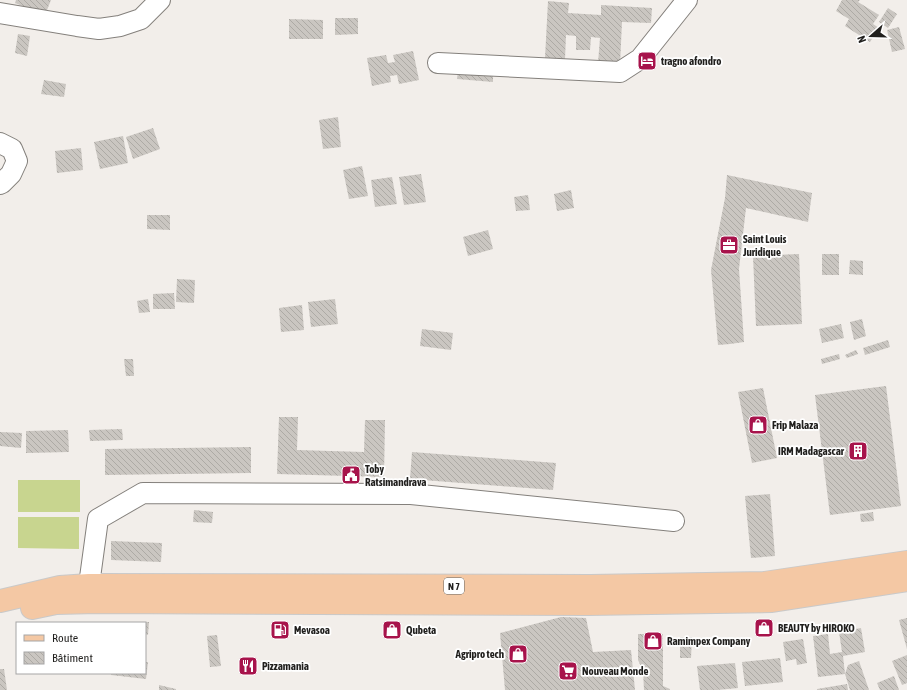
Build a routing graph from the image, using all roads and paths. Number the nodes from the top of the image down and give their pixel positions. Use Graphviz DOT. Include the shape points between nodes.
graph roads {
  1 [pos="160,0"];
  2 [pos="687,0"];
  3 [pos="0,13"];
  4 [pos="438,63"];
  5 [pos="0,143"];
  6 [pos="0,184"];
  7 [pos="674,521"];
  8 [pos="907,562"];
  9 [pos="907,580"];
  10 [pos="95,591"];
  11 [pos="0,601"];
  12 [pos="0,616"];
  1 -- 3 [label="street" via="141,19 99,29"];
  2 -- 4 [label="street" via="640,59 620,72"];
  5 -- 6 [label="street" via="12,149 17,160 11,174"];
  7 -- 10 [label="street" via="411,494 143,493 98,520"];
  8 -- 10 [label="main road, N 7" via="764,583"];
  9 -- 10 [label="main road, N 7" via="772,601 588,604"];
  10 -- 11 [label="main road, N 7" via="60,587"];
  10 -- 12 [label="main road, N 7"];
}
